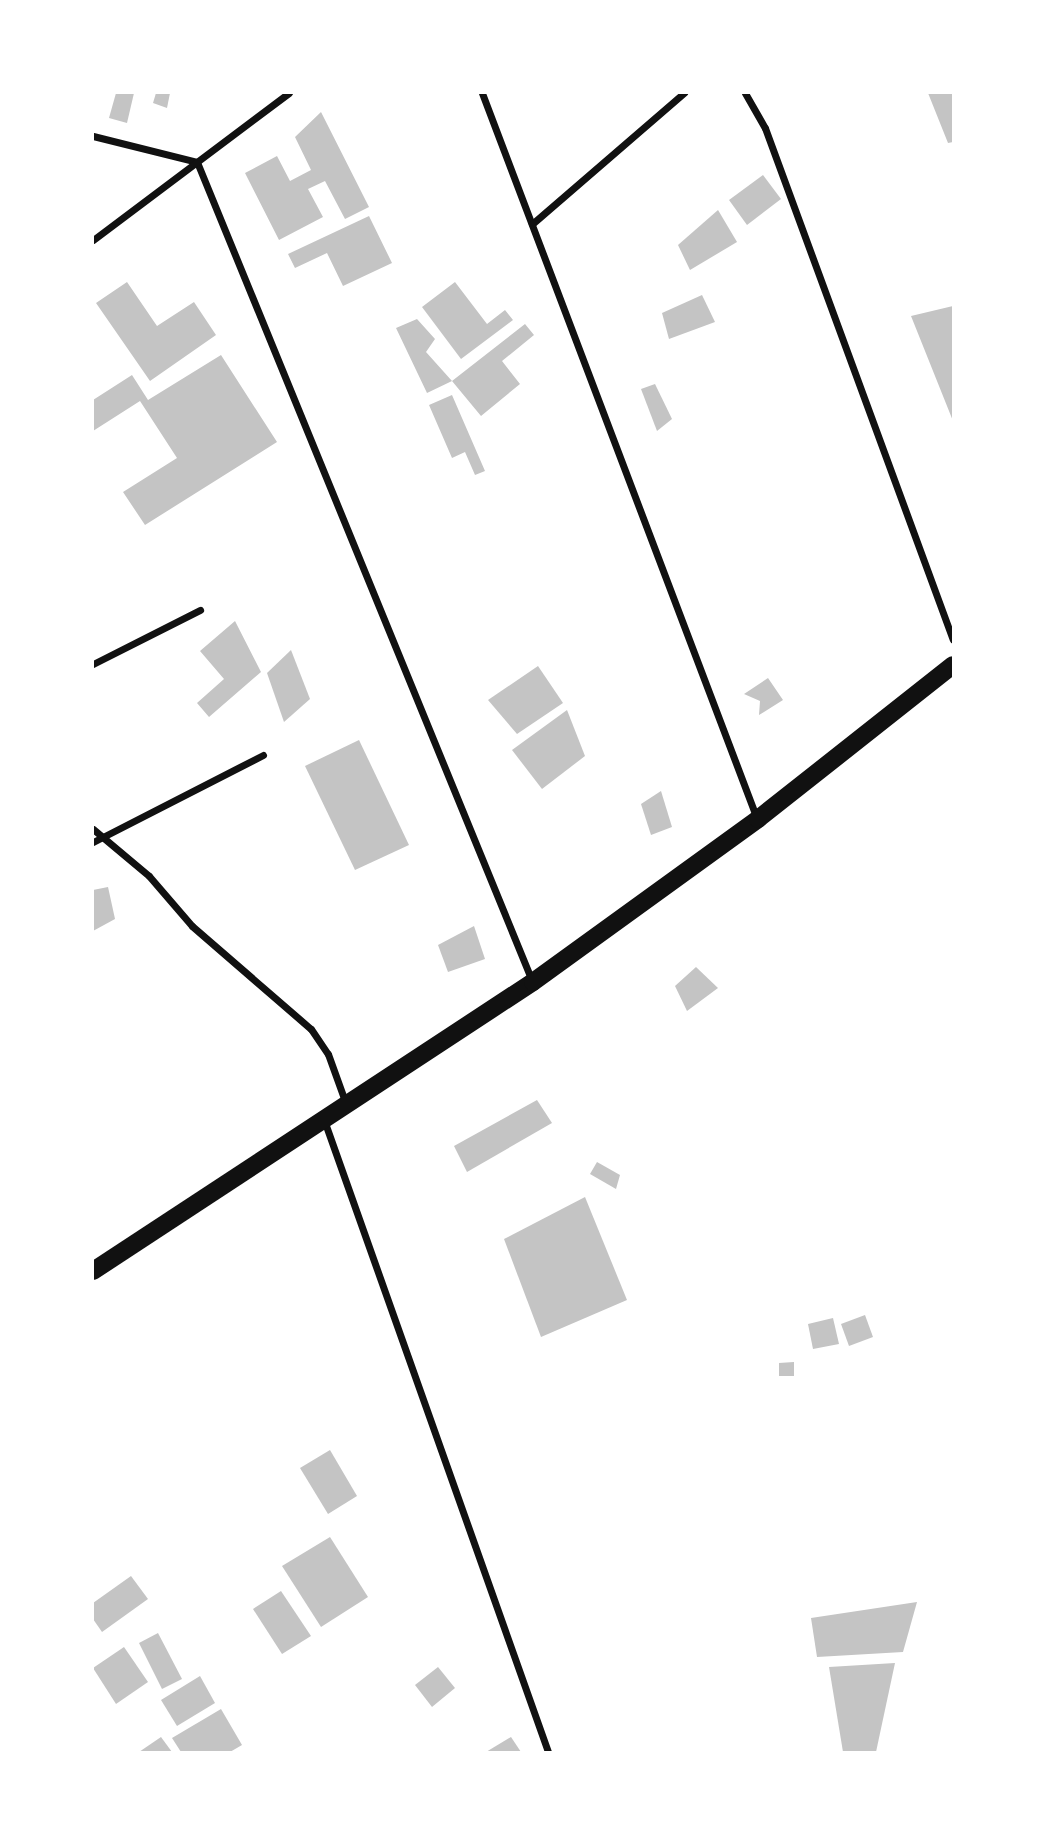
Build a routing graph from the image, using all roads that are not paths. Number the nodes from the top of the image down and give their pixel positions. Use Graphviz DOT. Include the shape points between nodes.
graph roads {
  1 [pos="289,93"];
  2 [pos="482,93"];
  3 [pos="684,93"];
  4 [pos="745,93"];
  5 [pos="93,136"];
  6 [pos="197,162"];
  7 [pos="532,224"];
  8 [pos="93,240"];
  9 [pos="200,610"];
  10 [pos="953,640"];
  11 [pos="93,664"];
  12 [pos="953,664"];
  13 [pos="263,755"];
  14 [pos="758,819"];
  15 [pos="93,829"];
  16 [pos="102,837"];
  17 [pos="93,842"];
  18 [pos="533,982"];
  19 [pos="346,1104"];
  20 [pos="323,1119"];
  21 [pos="93,1271"];
  22 [pos="548,1752"];
  1 -- 6 [label="street"];
  2 -- 7 [label="street"];
  3 -- 7 [label="street"];
  4 -- 10 [label="street" via="765,128"];
  5 -- 6 [label="street"];
  6 -- 8 [label="street"];
  6 -- 18 [label="street"];
  7 -- 14 [label="street"];
  9 -- 11 [label="street"];
  12 -- 14 [label="main road"];
  13 -- 16 [label="street"];
  14 -- 18 [label="main road"];
  15 -- 16 [label="street"];
  16 -- 17 [label="street"];
  16 -- 19 [label="street" via="149,876 192,926 311,1029 328,1054"];
  18 -- 19 [label="main road"];
  19 -- 20 [label="main road"];
  20 -- 21 [label="main road"];
  20 -- 22 [label="street"];
}
